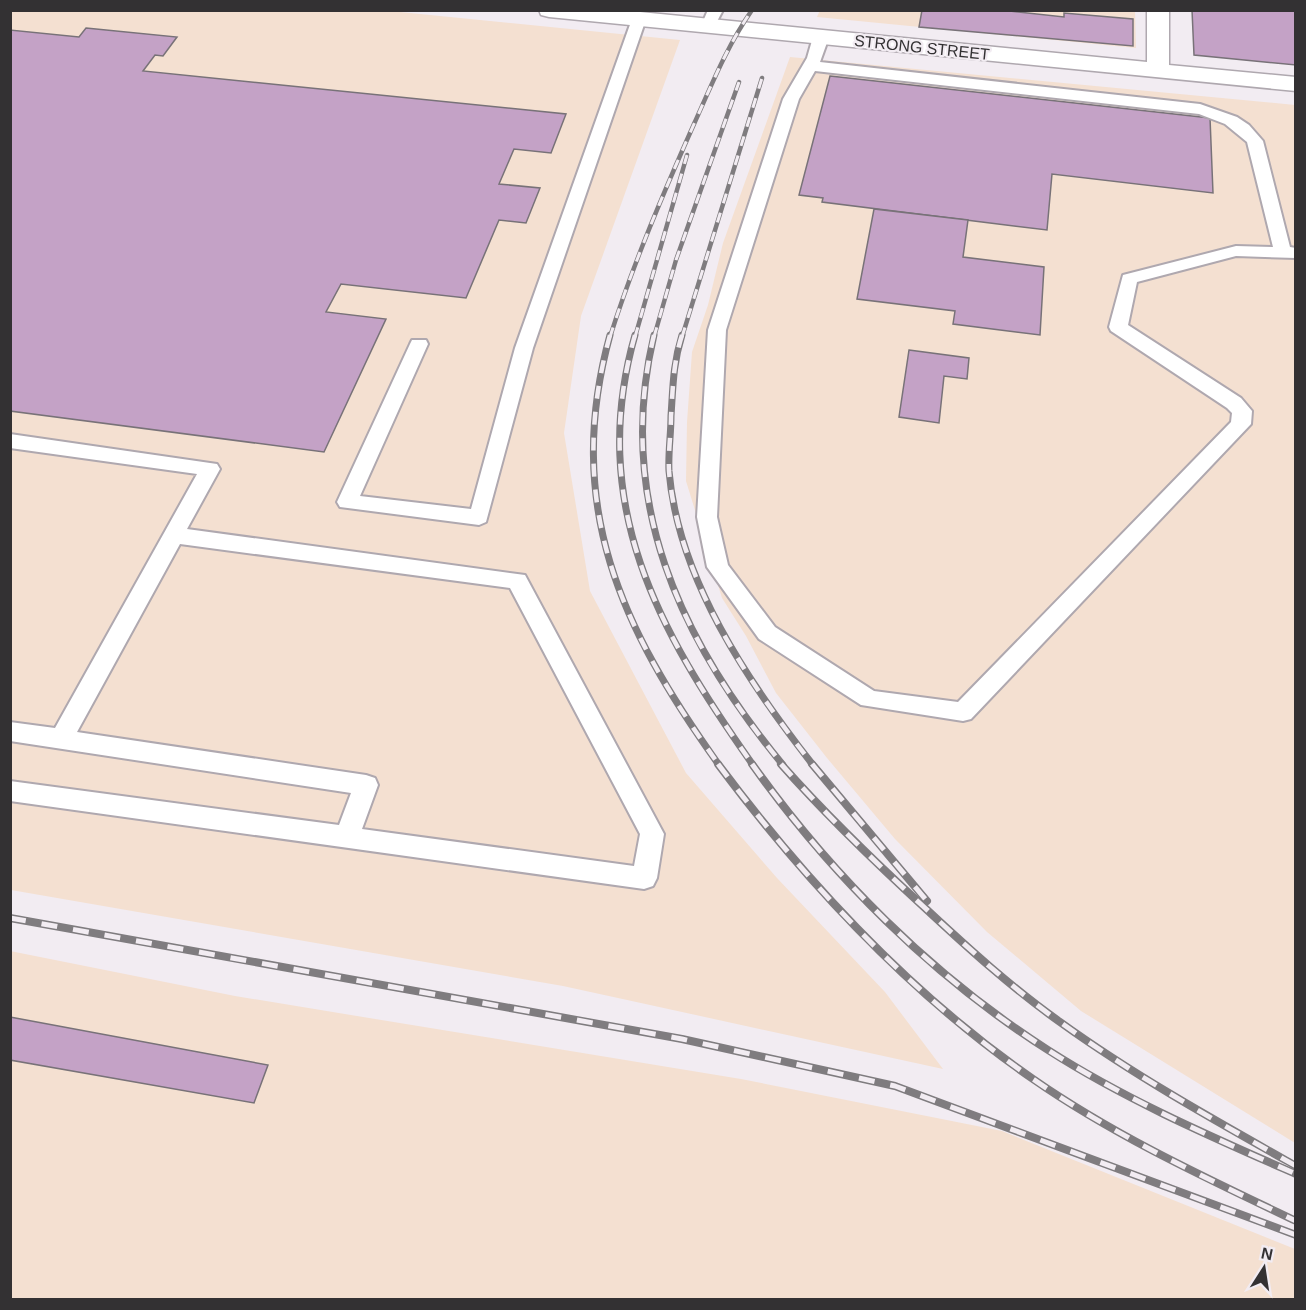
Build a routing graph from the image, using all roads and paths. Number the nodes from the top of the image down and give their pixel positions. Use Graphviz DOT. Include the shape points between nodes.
graph roads {
  1 [pos="549,10"];
  2 [pos="1158,10"];
  3 [pos="712,18"];
  4 [pos="639,19"];
  5 [pos="821,37"];
  6 [pos="810,66"];
  7 [pos="1158,71"];
  8 [pos="1296,84"];
  9 [pos="1290,253"];
  10 [pos="419,344"];
  11 [pos="10,441"];
  12 [pos="173,535"];
  13 [pos="10,731"];
  14 [pos="61,739"];
  15 [pos="10,790"];
  16 [pos="346,837"];
  1 -- 4 [label="street, STRONG STREET"];
  2 -- 7 [label="street"];
  3 -- 4 [label="street, STRONG STREET"];
  3 -- 5 [label="street, STRONG STREET"];
  4 -- 10 [label="lane" via="524,348 479,517 347,502"];
  5 -- 6 [label="lane"];
  5 -- 7 [label="street, STRONG STREET"];
  6 -- 9 [label="lane" via="1200,109 1225,115 1247,130 1255,141"];
  6 -- 9 [label="lane" via="791,99 717,330 707,517 718,567 767,633 869,699 963,712 1241,424 1242,411 1234,403 1118,327 1129,279 1236,251"];
  7 -- 8 [label="street, STRONG STREET"];
  11 -- 12 [label="lane" via="210,469"];
  12 -- 14 [label="lane"];
  12 -- 16 [label="lane" via="517,581 652,834 644,878"];
  13 -- 14 [label="lane"];
  14 -- 16 [label="lane" via="366,785"];
  15 -- 16 [label="lane"];
}
